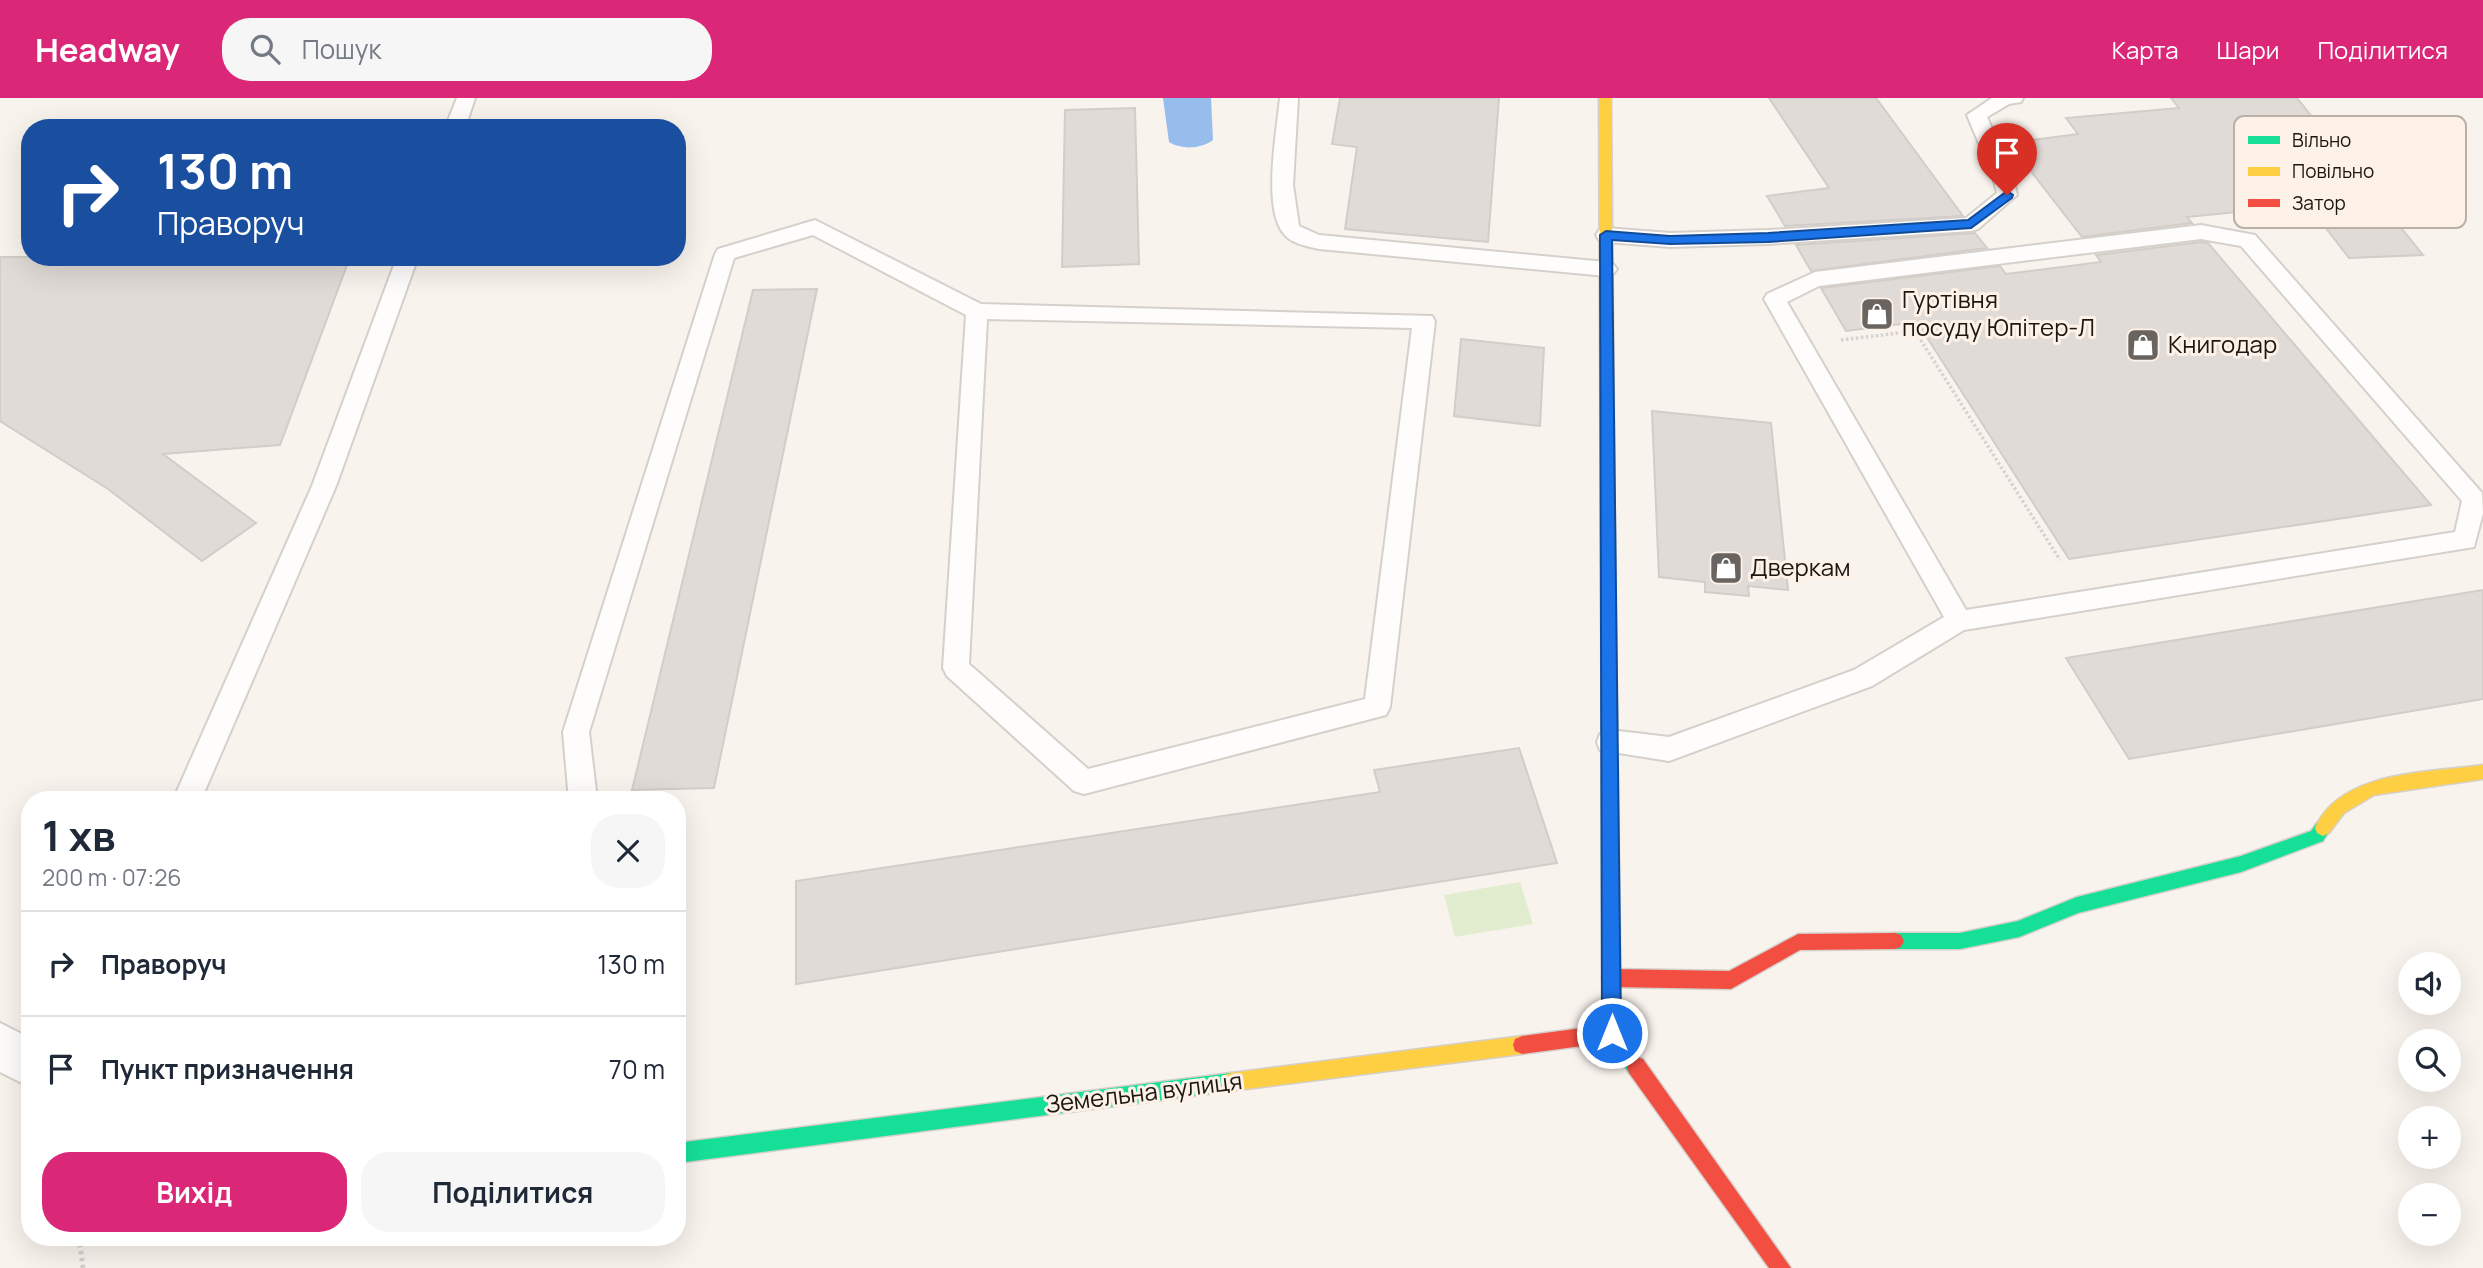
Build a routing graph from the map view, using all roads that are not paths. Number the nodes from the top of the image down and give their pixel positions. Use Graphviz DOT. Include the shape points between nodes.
graph roads {
  1 [pos="466,98"];
  2 [pos="1289,98"];
  3 [pos="1605,98"];
  4 [pos="2014,98"];
  5 [pos="458,119"];
  6 [pos="1606,235"];
  7 [pos="405,266"];
  8 [pos="1606,269"];
  9 [pos="976,311"];
  10 [pos="1959,621"];
  11 [pos="1610,742"];
  12 [pos="2483,772"];
  13 [pos="191,791"];
  14 [pos="582,791"];
  15 [pos="1611,978"];
  16 [pos="1612,1033"];
  17 [pos="0,1045"];
  18 [pos="21,1059"];
  19 [pos="686,1152"];
  20 [pos="1781,1268"];
  1 -- 5 [label="lane"];
  2 -- 8 [label="lane" via="1286,219 1303,238"];
  3 -- 6 [label="street"];
  4 -- 6 [label="lane" via="1977,115 2007,195 1971,224 1757,238 1670,240"];
  6 -- 8 [label="street"];
  7 -- 13 [label="lane" via="324,486"];
  8 -- 11 [label="street"];
  9 -- 9 [label="lane" via="1424,321 1377,707 1084,782 956,668"];
  9 -- 14 [label="lane" via="815,227 725,254 576,732"];
  10 -- 10 [label="lane" via="2465,540 2474,499 2248,240 2202,232 1815,279 1775,299"];
  10 -- 11 [label="lane" via="1863,678 1669,750"];
  11 -- 15 [label="street"];
  12 -- 15 [label="street" via="2371,788 2339,807 2317,836 2229,867 2077,905 2019,929 1960,941 1798,942 1731,980"];
  15 -- 16 [label="street"];
  16 -- 19 [label="street, Земельна вулиця"];
  16 -- 20 [label="street"];
  17 -- 18 [label="street"];
}
